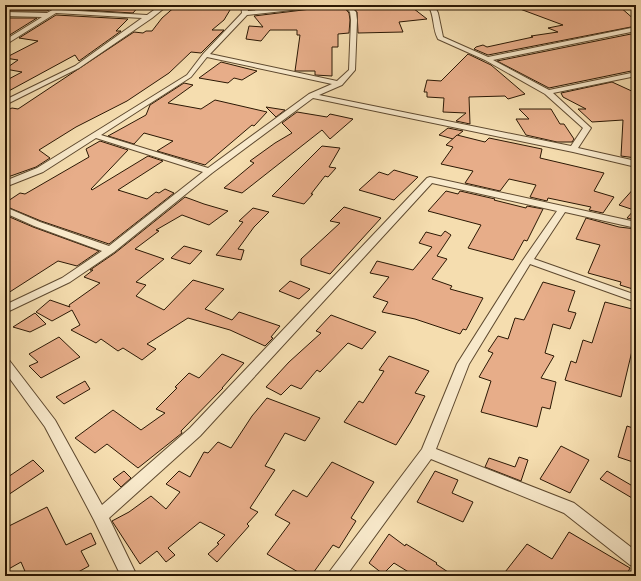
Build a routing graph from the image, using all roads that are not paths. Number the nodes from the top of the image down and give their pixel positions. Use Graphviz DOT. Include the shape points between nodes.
graph roads {
  1 [pos="65,5"];
  2 [pos="165,5"];
  3 [pos="319,5"];
  4 [pos="346,5"];
  5 [pos="431,5"];
  6 [pos="245,9"];
  7 [pos="56,11"];
  8 [pos="5,14"];
  9 [pos="49,14"];
  10 [pos="150,17"];
  11 [pos="636,29"];
  12 [pos="5,43"];
  13 [pos="205,55"];
  14 [pos="487,60"];
  15 [pos="636,74"];
  16 [pos="339,83"];
  17 [pos="548,92"];
  18 [pos="312,96"];
  19 [pos="5,103"];
  20 [pos="94,135"];
  21 [pos="573,149"];
  22 [pos="636,164"];
  23 [pos="209,171"];
  24 [pos="5,184"];
  25 [pos="5,210"];
  26 [pos="562,210"];
  27 [pos="636,225"];
  28 [pos="110,250"];
  29 [pos="528,260"];
  30 [pos="636,299"];
  31 [pos="5,309"];
  32 [pos="5,363"];
  33 [pos="428,452"];
  34 [pos="100,516"];
  35 [pos="636,560"];
  36 [pos="129,576"];
  37 [pos="338,576"];
  1 -- 7 [label="street"];
  2 -- 10 [label="street"];
  3 -- 6 [label="street"];
  4 -- 16 [label="street" via="353,12 354,20 352,70"];
  5 -- 14 [label="street" via="437,14 440,38"];
  6 -- 13 [label="street"];
  7 -- 9 [label="street"];
  7 -- 10 [label="street"];
  8 -- 9 [label="street"];
  9 -- 12 [label="street"];
  10 -- 19 [label="street" via="77,67"];
  11 -- 14 [label="street"];
  13 -- 16 [label="street"];
  13 -- 20 [label="street" via="189,76"];
  14 -- 17 [label="street"];
  15 -- 17 [label="street"];
  16 -- 18 [label="street"];
  17 -- 21 [label="street" via="587,128"];
  18 -- 21 [label="street"];
  18 -- 23 [label="street"];
  20 -- 23 [label="street"];
  20 -- 24 [label="street" via="40,170"];
  21 -- 22 [label="street"];
  23 -- 28 [label="street"];
  25 -- 28 [label="street"];
  26 -- 27 [label="street"];
  26 -- 29 [label="street"];
  26 -- 34 [label="street" via="430,180 195,432"];
  28 -- 31 [label="street" via="66,280"];
  29 -- 30 [label="street"];
  29 -- 33 [label="street" via="463,364"];
  32 -- 34 [label="street" via="50,424"];
  33 -- 35 [label="street" via="569,508"];
  33 -- 37 [label="street"];
  34 -- 36 [label="street"];
}
